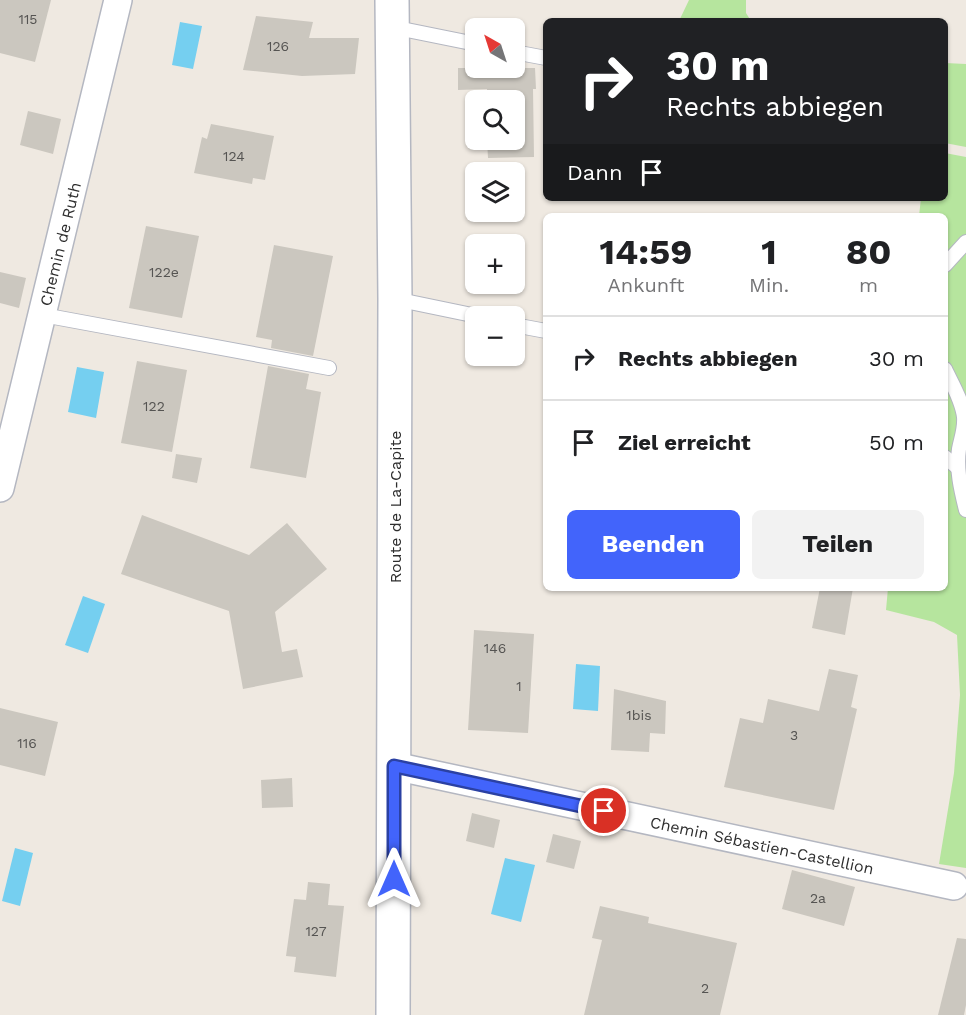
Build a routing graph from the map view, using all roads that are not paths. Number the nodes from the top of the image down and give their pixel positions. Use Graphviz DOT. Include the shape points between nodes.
graph roads {
  1 [pos="118,0"];
  2 [pos="392,13"];
  3 [pos="465,40"];
  4 [pos="525,54"];
  5 [pos="543,57"];
  6 [pos="966,242"];
  7 [pos="948,262"];
  8 [pos="395,299"];
  9 [pos="465,314"];
  10 [pos="43,315"];
  11 [pos="525,327"];
  12 [pos="543,330"];
  13 [pos="329,368"];
  14 [pos="949,389"];
  15 [pos="4,452"];
  16 [pos="948,460"];
  17 [pos="958,468"];
  18 [pos="0,488"];
  19 [pos="966,510"];
  20 [pos="394,766"];
  21 [pos="954,886"];
  22 [pos="393,1015"];
  1 -- 10 [label="street, Chemin de Ruth"];
  2 -- 3 [label="lane"];
  2 -- 8 [label="street, Route de La-Capite"];
  4 -- 5 [label="lane"];
  6 -- 7 [label="lane"];
  8 -- 9 [label="lane"];
  8 -- 20 [label="street, Route de La-Capite"];
  10 -- 13 [label="lane"];
  10 -- 15 [label="street, Chemin de Ruth"];
  11 -- 12 [label="lane"];
  14 -- 17 [label="lane" via="964,414"];
  15 -- 18 [label="street, Chemin de Ruth"];
  16 -- 17 [label="lane"];
  17 -- 19 [label="lane"];
  20 -- 21 [label="street, Chemin Sébastien-Castellion"];
  20 -- 22 [label="street, Route de La-Capite"];
}
